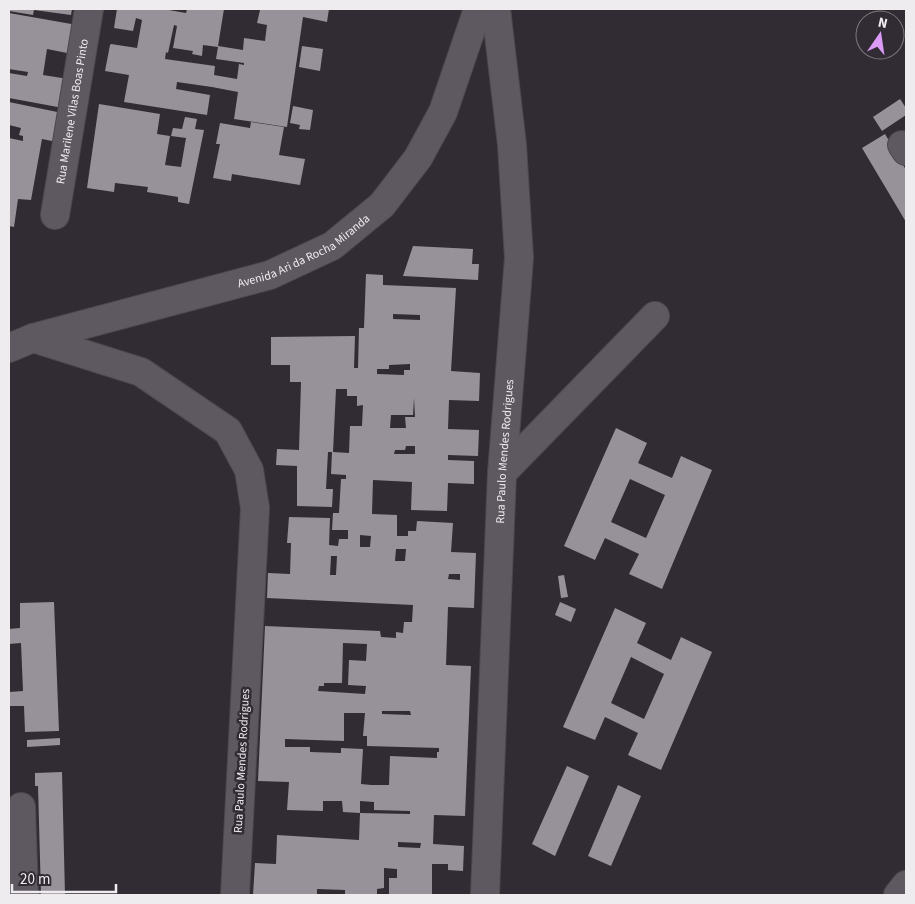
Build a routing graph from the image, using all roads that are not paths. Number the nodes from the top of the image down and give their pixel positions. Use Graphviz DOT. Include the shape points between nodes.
graph roads {
  1 [pos="89,9"];
  2 [pos="480,10"];
  3 [pos="56,215"];
  4 [pos="655,316"];
  5 [pos="21,343"];
  6 [pos="502,473"];
  7 [pos="21,807"];
  8 [pos="906,885"];
  9 [pos="24,895"];
  10 [pos="235,895"];
  11 [pos="485,895"];
  12 [pos="898,895"];
  1 -- 3 [label="street, Rua Marilene Vilas Boas Pinto"];
  2 -- 5 [label="street, Avenida Ari da Rocha Miranda" via="443,112 418,158 382,205 332,246 270,276"];
  2 -- 6 [label="street, Rua Paulo Mendes Rodrigues" via="512,145 519,258"];
  4 -- 6 [label="street"];
  5 -- 10 [label="street, Rua Paulo Mendes Rodrigues" via="141,372 228,431 249,470 255,508"];
  6 -- 11 [label="street, Rua Paulo Mendes Rodrigues"];
  7 -- 9 [label="street"];
  8 -- 12 [label="street"];
}
